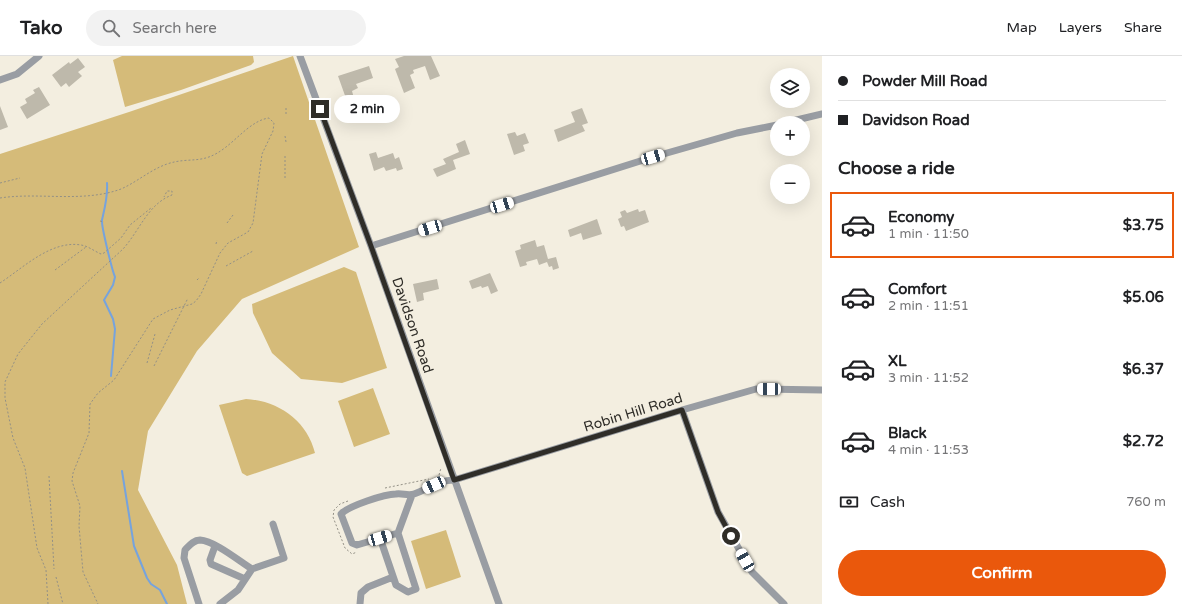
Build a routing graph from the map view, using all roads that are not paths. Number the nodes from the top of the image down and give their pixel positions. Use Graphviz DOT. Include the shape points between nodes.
graph roads {
  1 [pos="39,56"];
  2 [pos="300,56"];
  3 [pos="0,80"];
  4 [pos="822,114"];
  5 [pos="810,117"];
  6 [pos="770,126"];
  7 [pos="371,246"];
  8 [pos="822,390"];
  9 [pos="682,410"];
  10 [pos="454,480"];
  11 [pos="412,495"];
  12 [pos="273,524"];
  13 [pos="398,533"];
  14 [pos="380,538"];
  15 [pos="215,546"];
  16 [pos="252,570"];
  17 [pos="393,577"];
  18 [pos="246,579"];
  19 [pos="199,604"];
  20 [pos="220,604"];
  21 [pos="360,604"];
  22 [pos="499,604"];
  23 [pos="784,604"];
  1 -- 3 [label="street" via="17,74"];
  2 -- 7 [label="street, Davidson Road"];
  4 -- 5 [label="street"];
  6 -- 7 [label="street" via="653,157"];
  7 -- 10 [label="street, Davidson Road"];
  8 -- 9 [label="street, Robin Hill Road" via="756,389"];
  9 -- 10 [label="street, Robin Hill Road"];
  9 -- 23 [label="street" via="718,512 752,572"];
  10 -- 11 [label="street, Robin Hill Road" via="445,480"];
  10 -- 22 [label="street, Davidson Road"];
  11 -- 13 [label="street"];
  11 -- 14 [label="street" via="395,493 344,510 341,514 352,543 357,545"];
  12 -- 16 [label="street" via="284,558"];
  13 -- 14 [label="street"];
  13 -- 17 [label="street" via="416,589 408,592 396,585"];
  14 -- 17 [label="street"];
  15 -- 16 [label="street"];
  15 -- 18 [label="street" via="211,564"];
  15 -- 19 [label="street" via="200,540 185,550 184,558"];
  16 -- 18 [label="street"];
  17 -- 21 [label="street" via="368,587 361,593"];
  18 -- 20 [label="street" via="238,590"];
}
